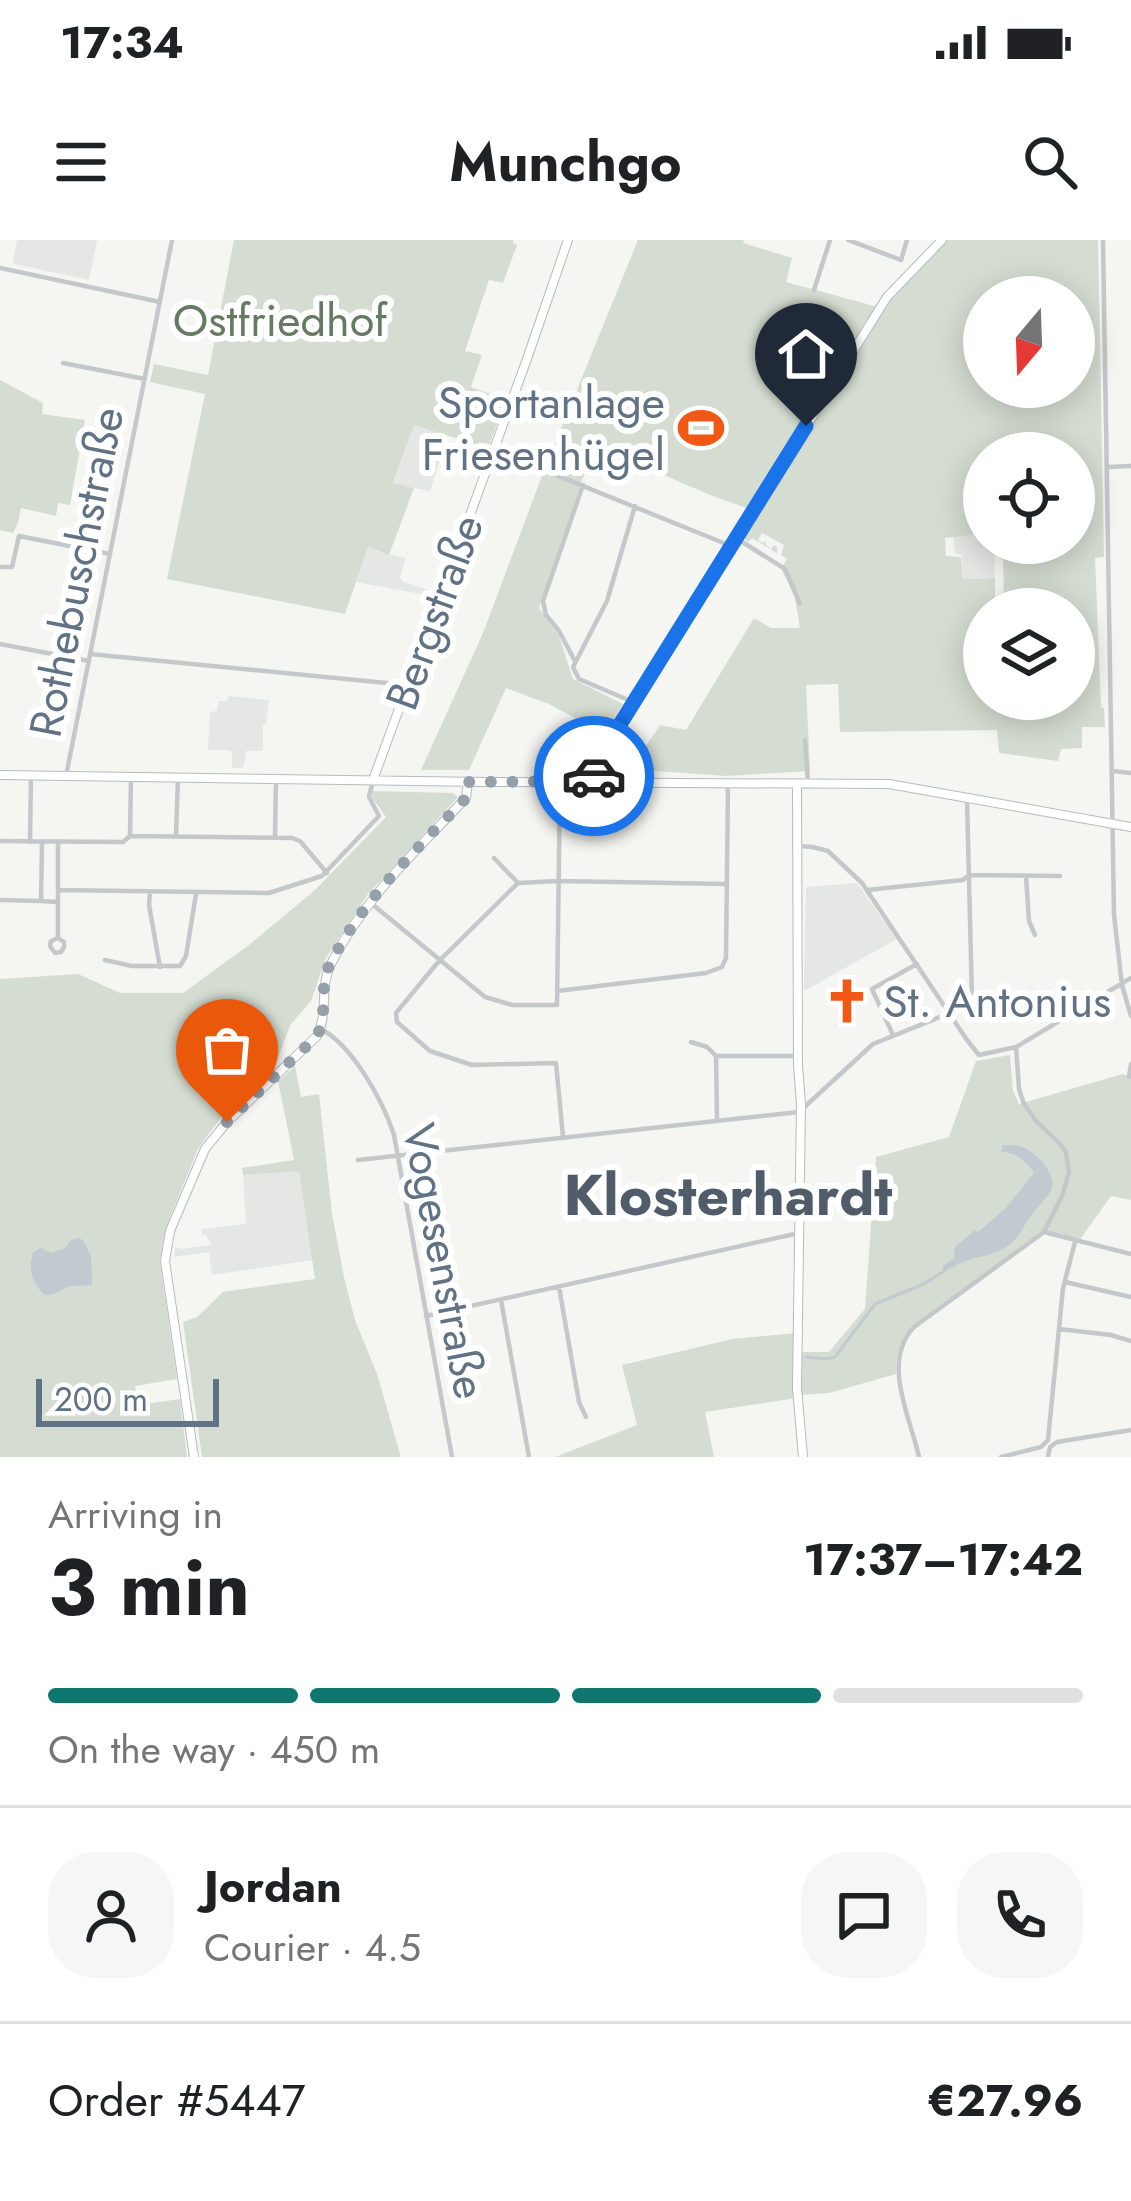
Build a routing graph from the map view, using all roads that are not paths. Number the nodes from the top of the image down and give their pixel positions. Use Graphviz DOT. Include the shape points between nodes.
graph roads {
  1 [pos="172,240"];
  2 [pos="568,240"];
  3 [pos="830,240"];
  4 [pos="848,240"];
  5 [pos="907,240"];
  6 [pos="942,240"];
  7 [pos="1102,240"];
  8 [pos="901,260"];
  9 [pos="0,268"];
  10 [pos="910,271"];
  11 [pos="814,290"];
  12 [pos="160,302"];
  13 [pos="63,363"];
  14 [pos="145,379"];
  15 [pos="494,450"];
  16 [pos="1107,466"];
  17 [pos="1131,466"];
  18 [pos="583,485"];
  19 [pos="634,506"];
  20 [pos="733,542"];
  21 [pos="110,554"];
  22 [pos="0,566"];
  23 [pos="800,604"];
  24 [pos="0,644"];
  25 [pos="90,657"];
  26 [pos="575,661"];
  27 [pos="407,685"];
  28 [pos="633,703"];
  29 [pos="806,740"];
  30 [pos="1112,771"];
  31 [pos="1131,772"];
  32 [pos="0,775"];
  33 [pos="32,775"];
  34 [pos="66,776"];
  35 [pos="131,777"];
  36 [pos="178,777"];
  37 [pos="276,779"];
  38 [pos="373,780"];
  39 [pos="560,781"];
  40 [pos="594,781"];
  41 [pos="462,782"];
  42 [pos="728,783"];
  43 [pos="802,784"];
  44 [pos="968,798"];
  45 [pos="1113,825"];
  46 [pos="1131,827"];
  47 [pos="130,836"];
  48 [pos="176,836"];
  49 [pos="275,838"];
  50 [pos="0,841"];
  51 [pos="30,842"];
  52 [pos="42,842"];
  53 [pos="58,842"];
  54 [pos="798,846"];
  55 [pos="494,858"];
  56 [pos="327,873"];
  57 [pos="969,875"];
  58 [pos="1026,876"];
  59 [pos="1060,876"];
  60 [pos="558,881"];
  61 [pos="518,884"];
  62 [pos="726,884"];
  63 [pos="58,890"];
  64 [pos="867,890"];
  65 [pos="150,892"];
  66 [pos="196,893"];
  67 [pos="0,900"];
  68 [pos="41,901"];
  69 [pos="58,902"];
  70 [pos="369,902"];
  71 [pos="1035,935"];
  72 [pos="58,938"];
  73 [pos="105,960"];
  74 [pos="439,961"];
  75 [pos="917,964"];
  76 [pos="160,967"];
  77 [pos="1131,978"];
  78 [pos="1122,985"];
  79 [pos="557,991"];
  80 [pos="950,1013"];
  81 [pos="1131,1016"];
  82 [pos="321,1029"];
  83 [pos="893,1035"];
  84 [pos="691,1042"];
  85 [pos="1016,1047"];
  86 [pos="716,1056"];
  87 [pos="798,1056"];
  88 [pos="1131,1064"];
  89 [pos="1129,1077"];
  90 [pos="799,1112"];
  91 [pos="717,1120"];
  92 [pos="563,1137"];
  93 [pos="398,1154"];
  94 [pos="358,1160"];
  95 [pos="1044,1232"];
  96 [pos="799,1233"];
  97 [pos="1075,1242"];
  98 [pos="1131,1254"];
  99 [pos="1065,1282"];
  100 [pos="560,1287"];
  101 [pos="1131,1298"];
  102 [pos="501,1300"];
  103 [pos="426,1316"];
  104 [pos="1059,1329"];
  105 [pos="1131,1341"];
  106 [pos="586,1417"];
  107 [pos="1131,1430"];
  108 [pos="1048,1445"];
  109 [pos="194,1457"];
  110 [pos="452,1457"];
  111 [pos="529,1457"];
  112 [pos="803,1457"];
  113 [pos="919,1457"];
  114 [pos="1001,1457"];
  115 [pos="1048,1457"];
  1 -- 12 [label="street, Rothebuschstraße"];
  2 -- 15 [label="street, Bergstraße"];
  3 -- 11 [label="street"];
  4 -- 8 [label="street"];
  5 -- 8 [label="street"];
  6 -- 10 [label="street"];
  7 -- 16 [label="street"];
  8 -- 10 [label="street"];
  9 -- 12 [label="street"];
  10 -- 20 [label="street"];
  12 -- 14 [label="street, Rothebuschstraße"];
  13 -- 14 [label="street, Rothebuschstraße"];
  14 -- 21 [label="street, Rothebuschstraße"];
  15 -- 18 [label="street"];
  15 -- 27 [label="street, Bergstraße"];
  16 -- 17 [label="street"];
  16 -- 30 [label="street"];
  18 -- 19 [label="street"];
  18 -- 26 [label="street" via="543,601"];
  19 -- 20 [label="street"];
  19 -- 26 [label="street" via="611,590"];
  20 -- 23 [label="street" via="785,568"];
  20 -- 28 [label="street"];
  21 -- 22 [label="street" via="19,536 12,566"];
  21 -- 25 [label="street, Rothebuschstraße"];
  24 -- 25 [label="street"];
  25 -- 27 [label="street"];
  25 -- 34 [label="street, Rothebuschstraße"];
  26 -- 28 [label="street" via="579,679"];
  27 -- 38 [label="street, Bergstraße"];
  28 -- 40 [label="street"];
  29 -- 43 [label="street"];
  30 -- 31 [label="street"];
  30 -- 45 [label="street"];
  32 -- 33 [label="street"];
  33 -- 34 [label="street"];
  33 -- 51 [label="street"];
  34 -- 35 [label="street"];
  35 -- 36 [label="street"];
  35 -- 47 [label="street"];
  36 -- 37 [label="street"];
  36 -- 48 [label="street"];
  37 -- 38 [label="street"];
  37 -- 49 [label="street"];
  38 -- 41 [label="street"];
  38 -- 56 [label="street" via="369,797 379,816"];
  39 -- 40 [label="street"];
  39 -- 41 [label="street"];
  39 -- 60 [label="street"];
  40 -- 42 [label="street"];
  41 -- 70 [label="street" via="466,798"];
  42 -- 43 [label="street"];
  42 -- 62 [label="street"];
  43 -- 44 [label="street" via="898,784"];
  43 -- 54 [label="street"];
  44 -- 45 [label="street"];
  44 -- 57 [label="street"];
  45 -- 46 [label="street"];
  45 -- 78 [label="street"];
  47 -- 48 [label="street"];
  47 -- 53 [label="street"];
  48 -- 49 [label="street"];
  49 -- 56 [label="street" via="296,839"];
  50 -- 51 [label="street"];
  51 -- 52 [label="street"];
  52 -- 53 [label="street"];
  52 -- 68 [label="street"];
  53 -- 63 [label="street"];
  54 -- 64 [label="street" via="828,851"];
  54 -- 87 [label="street"];
  55 -- 61 [label="street"];
  56 -- 66 [label="street" via="264,894"];
  57 -- 58 [label="street"];
  57 -- 64 [label="street"];
  57 -- 80 [label="street" via="972,999"];
  58 -- 59 [label="street"];
  58 -- 71 [label="street"];
  60 -- 61 [label="street"];
  60 -- 62 [label="street"];
  60 -- 79 [label="street"];
  61 -- 74 [label="street"];
  62 -- 79 [label="street" via="722,967"];
  63 -- 65 [label="street"];
  63 -- 69 [label="street"];
  64 -- 75 [label="street"];
  65 -- 66 [label="street"];
  65 -- 76 [label="street"];
  66 -- 76 [label="street" via="185,960"];
  67 -- 68 [label="street"];
  68 -- 69 [label="street"];
  69 -- 72 [label="street"];
  70 -- 74 [label="street"];
  70 -- 82 [label="street" via="327,973"];
  73 -- 76 [label="street"];
  74 -- 79 [label="street" via="496,1003 556,1005"];
  74 -- 92 [label="street" via="397,1022 430,1051 472,1065 556,1063"];
  75 -- 80 [label="street"];
  75 -- 83 [label="street" via="872,989"];
  77 -- 78 [label="street"];
  78 -- 81 [label="street"];
  78 -- 85 [label="street"];
  80 -- 83 [label="street"];
  80 -- 85 [label="street" via="980,1055"];
  82 -- 93 [label="street, Vogesenstraße" via="336,1037 380,1098"];
  82 -- 109 [label="street" via="205,1149 167,1240"];
  83 -- 90 [label="street"];
  84 -- 86 [label="street"];
  85 -- 95 [label="street" via="1022,1098 1068,1163"];
  86 -- 87 [label="street"];
  86 -- 91 [label="street"];
  87 -- 90 [label="street"];
  88 -- 89 [label="street"];
  90 -- 91 [label="street"];
  90 -- 96 [label="street"];
  91 -- 92 [label="street"];
  92 -- 93 [label="street"];
  93 -- 94 [label="street"];
  93 -- 103 [label="street, Vogesenstraße"];
  95 -- 97 [label="street"];
  95 -- 113 [label="street" via="904,1339 898,1374"];
  96 -- 100 [label="street"];
  96 -- 112 [label="street"];
  97 -- 98 [label="street"];
  97 -- 99 [label="street"];
  99 -- 101 [label="street"];
  99 -- 104 [label="street"];
  100 -- 102 [label="street"];
  100 -- 106 [label="street"];
  102 -- 103 [label="street"];
  102 -- 111 [label="street"];
  103 -- 110 [label="street, Vogesenstraße"];
  104 -- 105 [label="street"];
  104 -- 108 [label="street"];
  107 -- 108 [label="street"];
  108 -- 114 [label="street"];
  108 -- 115 [label="street"];
}
